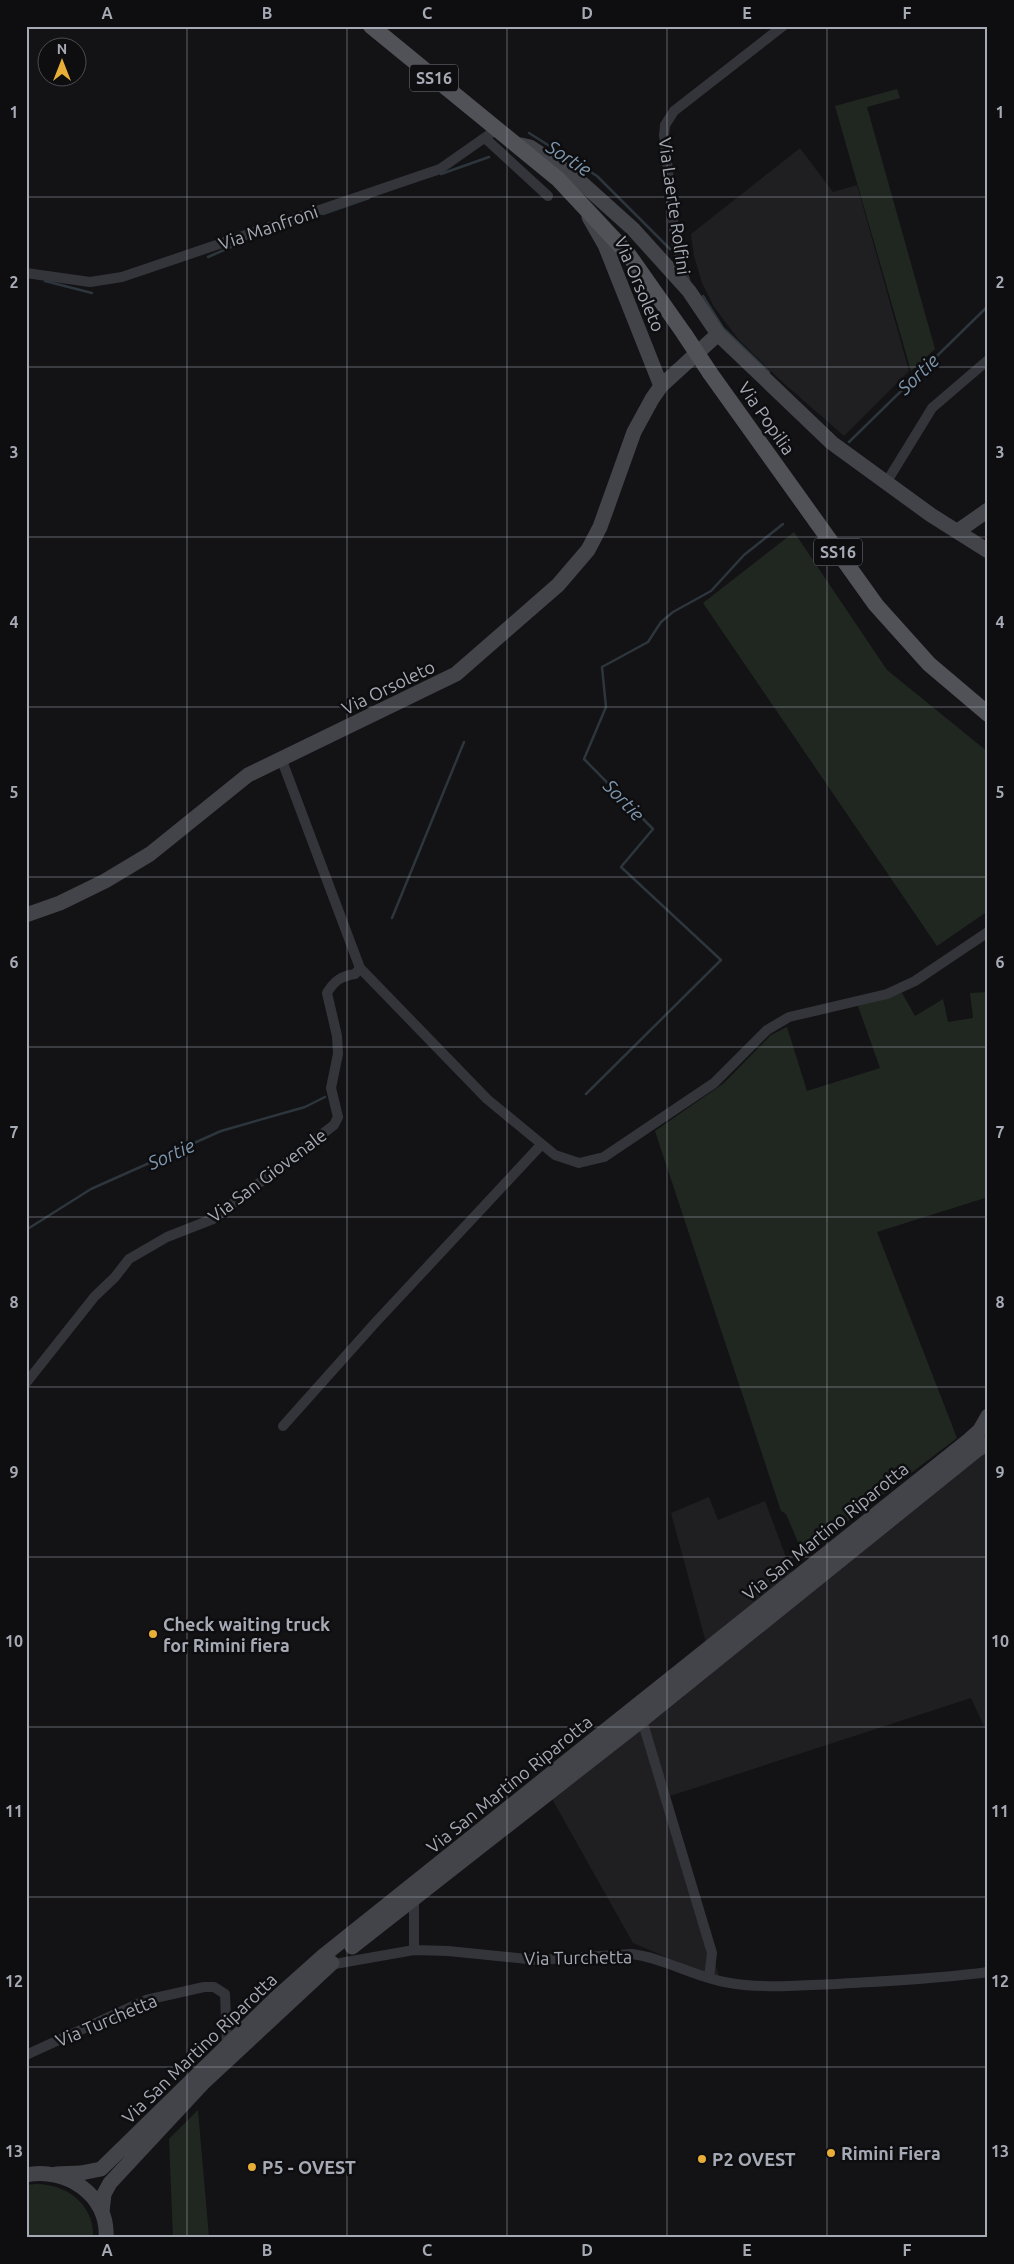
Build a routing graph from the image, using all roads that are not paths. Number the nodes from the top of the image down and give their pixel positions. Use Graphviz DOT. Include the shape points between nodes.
graph roads {
  1 [pos="371,26"];
  2 [pos="783,26"];
  3 [pos="491,133"];
  4 [pos="516,144"];
  5 [pos="548,196"];
  6 [pos="578,198"];
  7 [pos="26,273"];
  8 [pos="689,291"];
  9 [pos="718,334"];
  10 [pos="988,360"];
  11 [pos="661,386"];
  12 [pos="886,483"];
  13 [pos="988,510"];
  14 [pos="958,531"];
  15 [pos="988,551"];
  16 [pos="988,714"];
  17 [pos="281,758"];
  18 [pos="26,916"];
  19 [pos="986,937"];
  20 [pos="360,968"];
  21 [pos="541,1145"];
  22 [pos="26,1383"];
  23 [pos="988,1416"];
  24 [pos="283,1426"];
  25 [pos="988,1444"];
  26 [pos="642,1720"];
  27 [pos="414,1898"];
  28 [pos="414,1950"];
  29 [pos="329,1965"];
  30 [pos="988,1972"];
  31 [pos="709,1978"];
  32 [pos="227,2045"];
  33 [pos="26,2055"];
  34 [pos="56,2174"];
  35 [pos="26,2175"];
  36 [pos="102,2212"];
  37 [pos="106,2238"];
  1 -- 3 [label="main road, Via Popilia / SS16"];
  2 -- 8 [label="street, Via Laerte Rolfini" via="674,111 665,125 675,224 682,272"];
  3 -- 4 [label="main road, Via Popilia / SS16"];
  3 -- 5 [label="street, Via Popilia"];
  3 -- 7 [label="street, Via Manfroni" via="440,169 122,277 90,282"];
  4 -- 6 [label="main road, Via Popilia / SS16"];
  4 -- 8 [label="street, Via Popilia" via="530,147 573,175 633,229"];
  6 -- 11 [label="street, Via Orsoleto" via="604,245"];
  6 -- 16 [label="main road, Via Popilia / SS16, bridge" via="628,254 876,605 929,664"];
  8 -- 9 [label="street, Via Popilia"];
  9 -- 11 [label="street, Via Orsoleto"];
  9 -- 12 [label="street, Via Popilia" via="832,442"];
  10 -- 12 [label="street" via="932,408"];
  11 -- 17 [label="street, Via Orsoleto" via="634,432 600,527 588,550 558,585 456,674"];
  12 -- 14 [label="street, Via Popilia"];
  13 -- 14 [label="street"];
  14 -- 15 [label="street, Via Popilia"];
  17 -- 18 [label="street, Via Orsoleto" via="248,775 150,854 105,881"];
  17 -- 20 [label="street"];
  19 -- 21 [label="street" via="915,981 887,994 789,1017 767,1030 714,1083 604,1157 579,1163 555,1155"];
  20 -- 21 [label="street" via="487,1099"];
  20 -- 22 [label="street, Via San Giovenale" via="355,974 342,976 327,993 338,1054 331,1088 338,1117 334,1125 213,1219 167,1237 129,1259 94,1296"];
  21 -- 24 [label="street"];
  23 -- 32 [label="street, Via San Martino Riparotta" via="969,1440 323,1956"];
  25 -- 26 [label="street, Via San Martino Riparotta"];
  26 -- 27 [label="street, Via San Martino Riparotta"];
  26 -- 31 [label="street" via="712,1953"];
  27 -- 28 [label="street"];
  27 -- 29 [label="street, Via San Martino Riparotta"];
  28 -- 29 [label="street, Via Turchetta"];
  28 -- 31 [label="street, Via Turchetta" via="537,1960 632,1954"];
  29 -- 36 [label="street, Via San Martino Riparotta" via="204,2082 110,2183 104,2194"];
  30 -- 31 [label="street, Via Turchetta" via="906,1981 768,1986"];
  32 -- 33 [label="street, Via Turchetta" via="225,1994 214,1987 204,1987 146,2000"];
  32 -- 34 [label="street, Via San Martino Riparotta" via="101,2169"];
  34 -- 35 [label="street, Via San Martino Riparotta"];
  34 -- 36 [label="street" via="91,2195"];
  36 -- 37 [label="street"];
}
